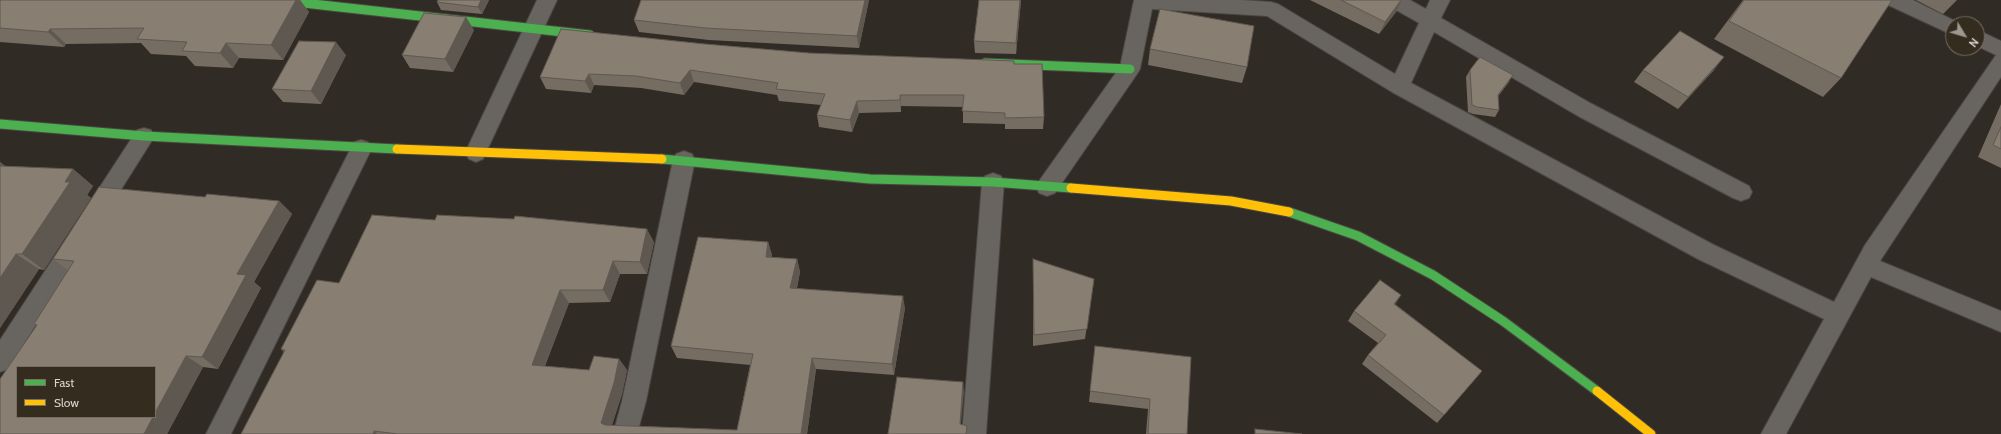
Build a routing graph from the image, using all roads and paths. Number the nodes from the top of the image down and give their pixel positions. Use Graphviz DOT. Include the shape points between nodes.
graph roads {
  1 [pos="277,0"];
  2 [pos="547,0"];
  3 [pos="1144,0"];
  4 [pos="1394,0"];
  5 [pos="1440,0"];
  6 [pos="1895,0"];
  7 [pos="1276,5"];
  8 [pos="1430,19"];
  9 [pos="1945,23"];
  10 [pos="533,29"];
  11 [pos="602,37"];
  12 [pos="1985,42"];
  13 [pos="2001,49"];
  14 [pos="2001,61"];
  15 [pos="979,62"];
  16 [pos="1130,69"];
  17 [pos="1399,86"];
  18 [pos="0,124"];
  19 [pos="144,136"];
  20 [pos="361,148"];
  21 [pos="476,153"];
  22 [pos="684,160"];
  23 [pos="992,182"];
  24 [pos="1047,187"];
  25 [pos="1741,192"];
  26 [pos="1866,265"];
  27 [pos="1838,315"];
  28 [pos="2001,322"];
  29 [pos="0,362"];
  30 [pos="218,434"];
  31 [pos="625,434"];
  32 [pos="974,434"];
  33 [pos="1651,434"];
  34 [pos="1774,434"];
  1 -- 10 [label="street"];
  2 -- 10 [label="street"];
  3 -- 7 [label="street"];
  3 -- 16 [label="street"];
  4 -- 8 [label="street"];
  5 -- 8 [label="street"];
  6 -- 9 [label="street"];
  7 -- 17 [label="street"];
  8 -- 17 [label="street"];
  8 -- 25 [label="street" via="1585,110"];
  10 -- 11 [label="street"];
  10 -- 21 [label="street"];
  12 -- 13 [label="street"];
  14 -- 26 [label="street"];
  15 -- 16 [label="street"];
  16 -- 24 [label="street"];
  17 -- 27 [label="street" via="1706,252"];
  18 -- 19 [label="street"];
  19 -- 20 [label="street"];
  19 -- 29 [label="street"];
  20 -- 21 [label="street"];
  20 -- 30 [label="street"];
  21 -- 22 [label="street"];
  22 -- 23 [label="street" via="870,179"];
  22 -- 31 [label="street"];
  23 -- 24 [label="street"];
  23 -- 32 [label="street"];
  24 -- 33 [label="street" via="1231,201 1297,214 1358,236 1433,275 1504,321"];
  26 -- 27 [label="street"];
  26 -- 28 [label="street"];
  27 -- 34 [label="street"];
}
